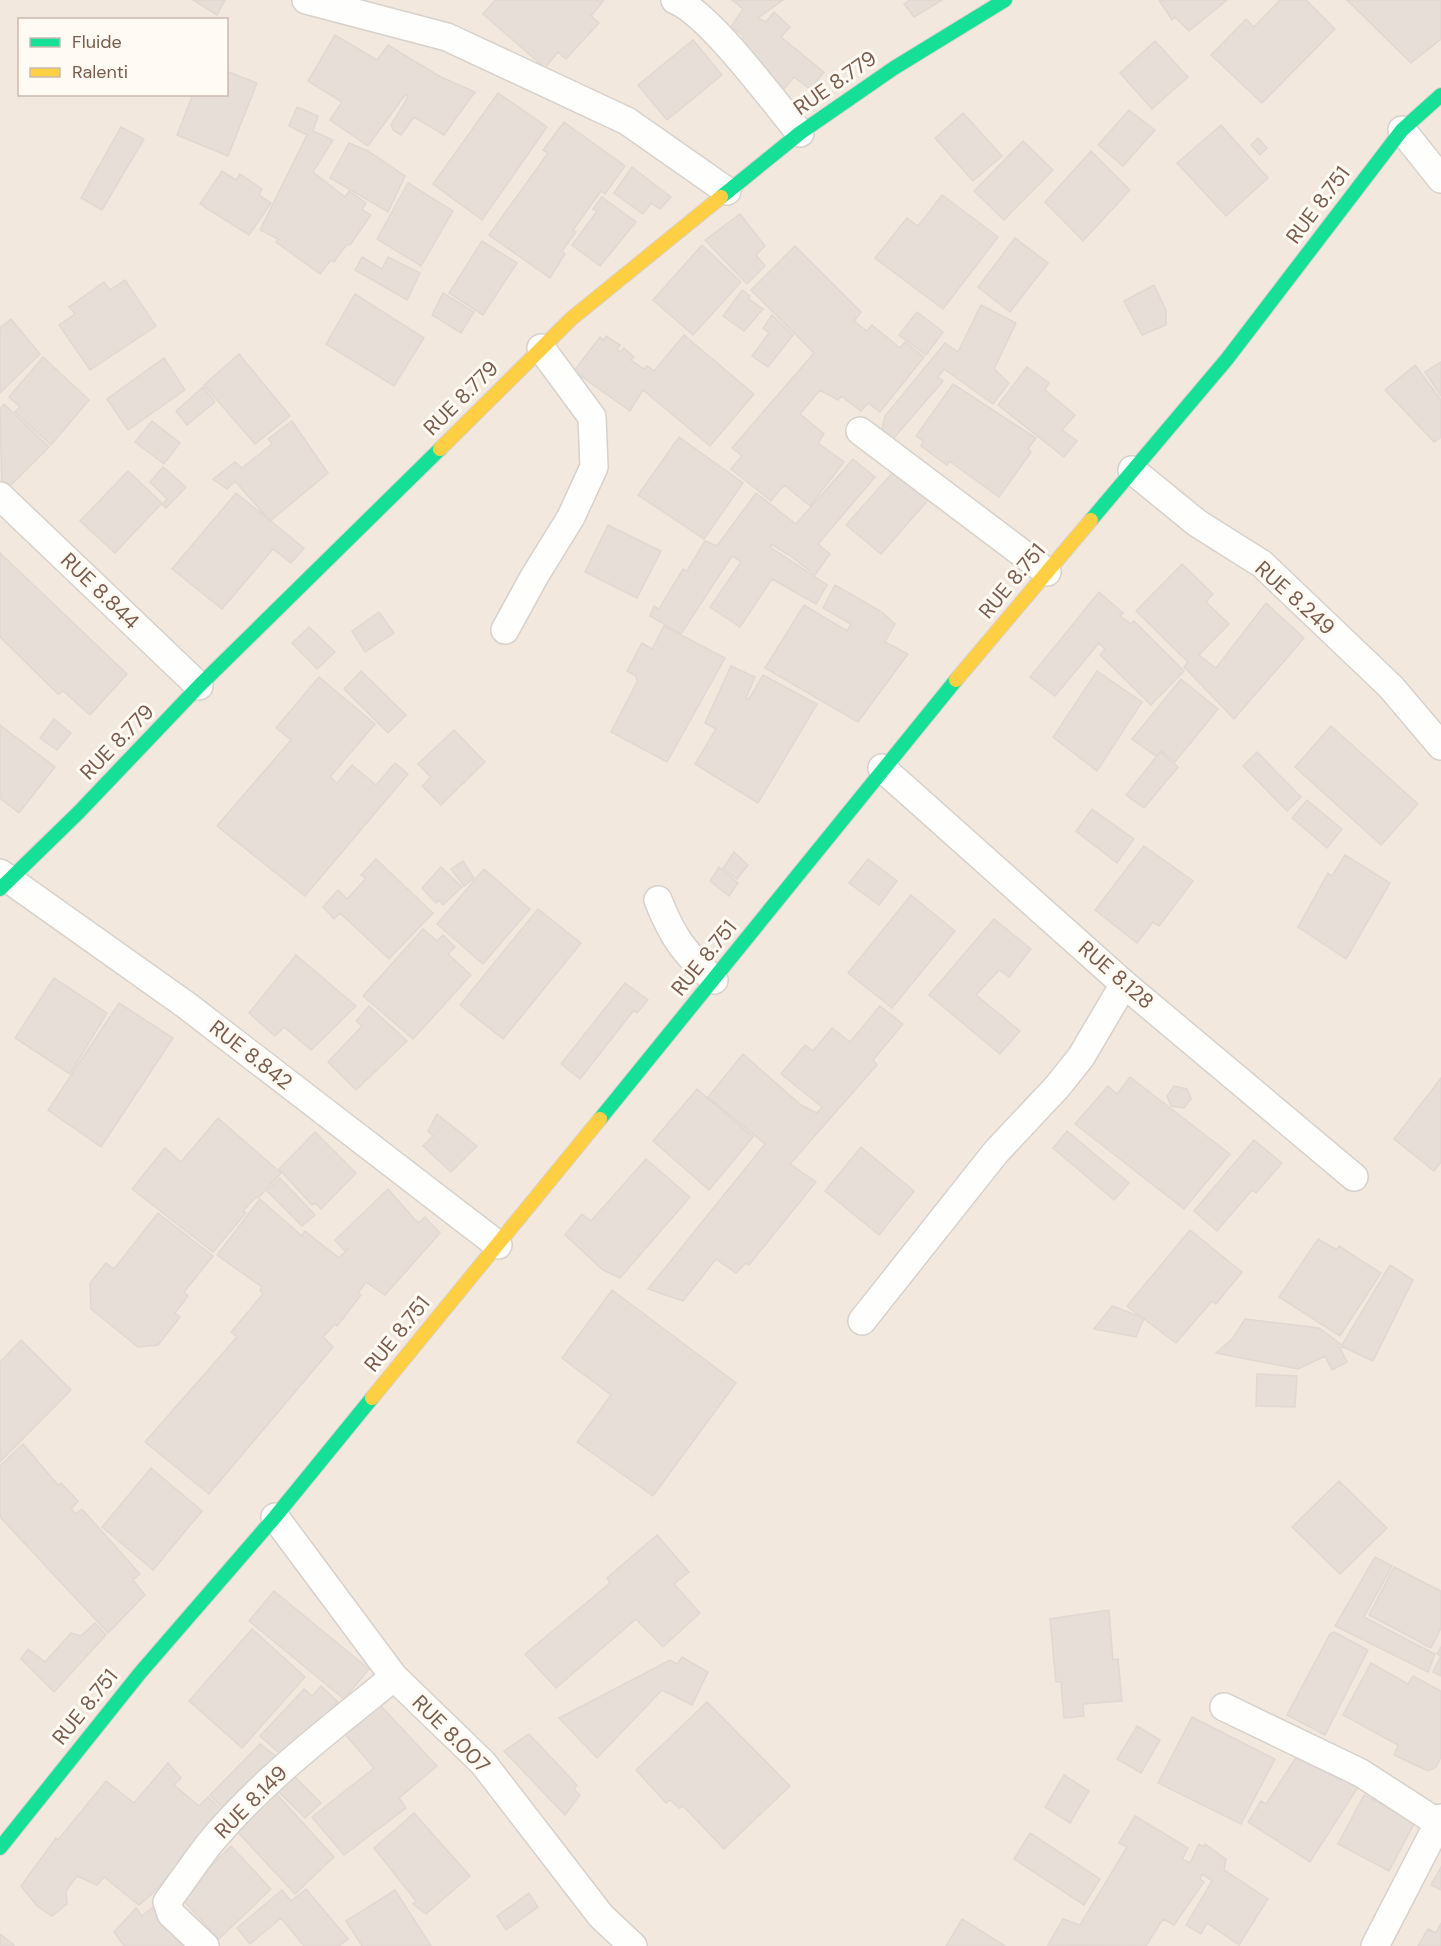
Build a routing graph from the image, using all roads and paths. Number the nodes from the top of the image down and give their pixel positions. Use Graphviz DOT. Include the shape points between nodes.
graph roads {
  1 [pos="306,0"];
  2 [pos="675,0"];
  3 [pos="1005,0"];
  4 [pos="1441,95"];
  5 [pos="1402,130"];
  6 [pos="800,133"];
  7 [pos="1441,179"];
  8 [pos="726,191"];
  9 [pos="541,348"];
  10 [pos="860,431"];
  11 [pos="1131,470"];
  12 [pos="0,496"];
  13 [pos="1047,572"];
  14 [pos="506,630"];
  15 [pos="200,686"];
  16 [pos="1441,746"];
  17 [pos="882,768"];
  18 [pos="3,881"];
  19 [pos="658,900"];
  20 [pos="714,980"];
  21 [pos="1124,984"];
  22 [pos="1354,1177"];
  23 [pos="498,1245"];
  24 [pos="862,1321"];
  25 [pos="275,1517"];
  26 [pos="394,1677"];
  27 [pos="1224,1707"];
  28 [pos="1440,1820"];
  29 [pos="0,1848"];
  30 [pos="205,1946"];
  31 [pos="633,1946"];
  32 [pos="1375,1946"];
  1 -- 8 [label="street" via="447,37 627,121"];
  2 -- 6 [label="street" via="711,28"];
  3 -- 6 [label="main road, RUE 8.779" via="894,68"];
  4 -- 5 [label="main road, RUE 8.751"];
  5 -- 7 [label="street"];
  5 -- 11 [label="main road, RUE 8.751" via="1227,359"];
  6 -- 8 [label="main road, RUE 8.779"];
  8 -- 9 [label="main road, RUE 8.779"];
  9 -- 14 [label="street" via="592,417 594,467 571,517"];
  9 -- 15 [label="main road, RUE 8.779"];
  10 -- 13 [label="street"];
  11 -- 13 [label="main road, RUE 8.751"];
  11 -- 16 [label="street, RUE 8.249" via="1197,523 1262,564 1391,687"];
  12 -- 15 [label="street, RUE 8.844"];
  13 -- 17 [label="main road, RUE 8.751"];
  15 -- 18 [label="main road, RUE 8.779"];
  17 -- 20 [label="main road, RUE 8.751"];
  17 -- 21 [label="street, RUE 8.128"];
  18 -- 23 [label="street, RUE 8.842" via="186,1005"];
  19 -- 20 [label="street" via="670,931 684,951"];
  20 -- 23 [label="main road, RUE 8.751"];
  21 -- 22 [label="street, RUE 8.128"];
  21 -- 24 [label="street" via="1081,1057 996,1152"];
  23 -- 25 [label="main road, RUE 8.751"];
  25 -- 26 [label="street, RUE 8.007"];
  25 -- 29 [label="main road, RUE 8.751" via="140,1673"];
  26 -- 30 [label="street, RUE 8.149" via="263,1788 211,1843 167,1902 171,1914"];
  26 -- 31 [label="street, RUE 8.007" via="483,1763 601,1916"];
  27 -- 28 [label="street" via="1361,1773"];
  28 -- 32 [label="street"];
}
